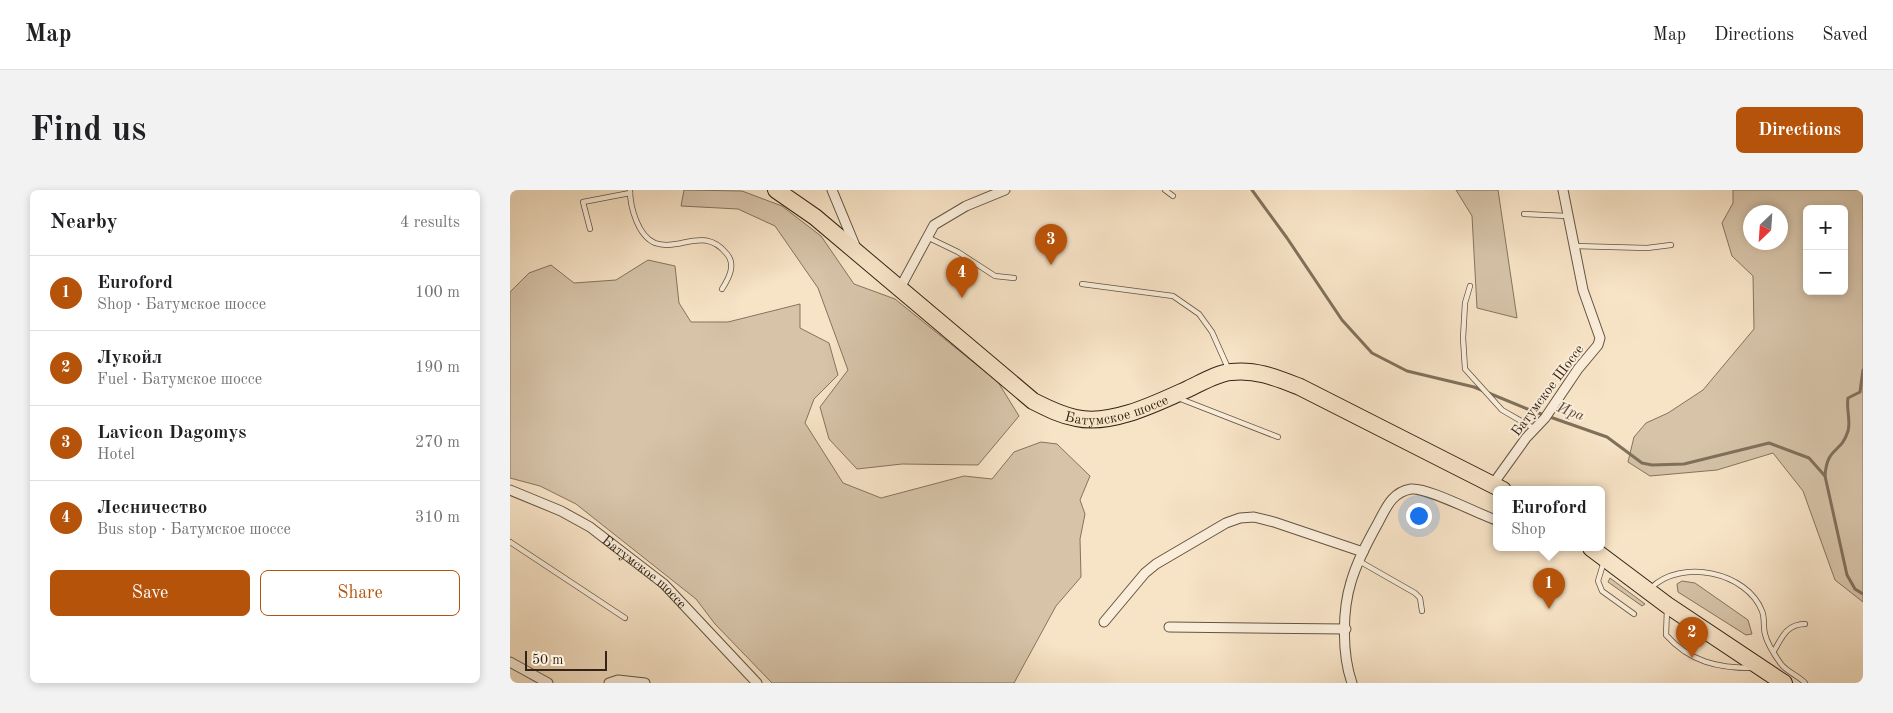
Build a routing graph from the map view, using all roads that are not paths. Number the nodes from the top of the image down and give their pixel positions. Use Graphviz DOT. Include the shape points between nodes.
graph roads {
  1 [pos="776,190"];
  2 [pos="832,190"];
  3 [pos="1005,190"];
  4 [pos="1165,190"];
  5 [pos="1563,190"];
  6 [pos="630,192"];
  7 [pos="1173,196"];
  8 [pos="1524,214"];
  9 [pos="1567,216"];
  10 [pos="590,229"];
  11 [pos="927,237"];
  12 [pos="1671,245"];
  13 [pos="1574,246"];
  14 [pos="858,253"];
  15 [pos="1014,278"];
  16 [pos="1082,284"];
  17 [pos="1470,286"];
  18 [pos="722,288"];
  19 [pos="900,288"];
  20 [pos="1229,372"];
  21 [pos="1172,396"];
  22 [pos="1535,429"];
  23 [pos="1278,437"];
  24 [pos="1496,486"];
  25 [pos="1499,486"];
  26 [pos="510,490"];
  27 [pos="1493,519"];
  28 [pos="510,542"];
  29 [pos="1595,551"];
  30 [pos="1363,552"];
  31 [pos="1605,558"];
  32 [pos="1359,561"];
  33 [pos="1649,591"];
  34 [pos="1667,605"];
  35 [pos="1422,611"];
  36 [pos="1634,614"];
  37 [pos="625,618"];
  38 [pos="1104,622"];
  39 [pos="1805,624"];
  40 [pos="1169,627"];
  41 [pos="1346,629"];
  42 [pos="1774,651"];
  43 [pos="510,662"];
  44 [pos="1759,667"];
  45 [pos="548,683"];
  46 [pos="608,683"];
  47 [pos="645,683"];
  48 [pos="757,683"];
  49 [pos="1352,683"];
  50 [pos="1784,683"];
  51 [pos="1805,683"];
  1 -- 14 [label="highway, Батумское шоссе" via="816,217"];
  2 -- 14 [label="street"];
  3 -- 11 [label="street" via="966,206 934,225"];
  4 -- 7 [label="lane"];
  5 -- 9 [label="street, Батумское Шоссе"];
  6 -- 10 [label="lane" via="583,202"];
  6 -- 18 [label="lane" via="635,216 644,234 654,242 665,245 694,239 722,247 730,258 731,270"];
  8 -- 9 [label="lane"];
  9 -- 13 [label="street, Батумское Шоссе"];
  11 -- 15 [label="lane" via="995,276"];
  11 -- 19 [label="street"];
  12 -- 13 [label="lane" via="1647,248"];
  13 -- 22 [label="street, Батумское Шоссе" via="1583,290 1600,338"];
  14 -- 19 [label="highway, Батумское шоссе"];
  16 -- 20 [label="lane" via="1172,296 1199,314 1212,332"];
  17 -- 22 [label="lane" via="1465,303 1465,369 1502,410"];
  19 -- 21 [label="highway, Батумское шоссе" via="1034,401 1055,412 1078,419 1102,418 1130,413"];
  20 -- 21 [label="highway, Батумское шоссе"];
  20 -- 24 [label="highway, Батумское шоссе" via="1271,375 1300,387"];
  21 -- 23 [label="lane"];
  22 -- 25 [label="street, Батумское Шоссе"];
  26 -- 48 [label="street, Батумское шоссе" via="590,527 664,584"];
  27 -- 30 [label="street" via="1413,489 1394,496"];
  28 -- 37 [label="lane"];
  29 -- 31 [label="highway"];
  30 -- 32 [label="street"];
  30 -- 38 [label="street" via="1274,522 1254,517 1240,518 1156,564"];
  31 -- 33 [label="highway"];
  31 -- 36 [label="lane" via="1598,581 1602,591"];
  32 -- 35 [label="lane" via="1415,592 1420,598"];
  32 -- 41 [label="street" via="1350,582"];
  33 -- 34 [label="highway"];
  33 -- 42 [label="lane" via="1660,580 1682,573 1704,572 1730,579 1748,590 1763,612 1765,636"];
  34 -- 44 [label="highway"];
  34 -- 44 [label="lane" via="1666,635 1682,650 1701,662 1715,666"];
  39 -- 42 [label="lane" via="1788,627"];
  40 -- 41 [label="street"];
  41 -- 49 [label="street" via="1346,664"];
  42 -- 51 [label="lane" via="1782,665"];
  43 -- 45 [label="street"];
  44 -- 50 [label="highway"];
  46 -- 47 [label="street" via="618,680"];
}
